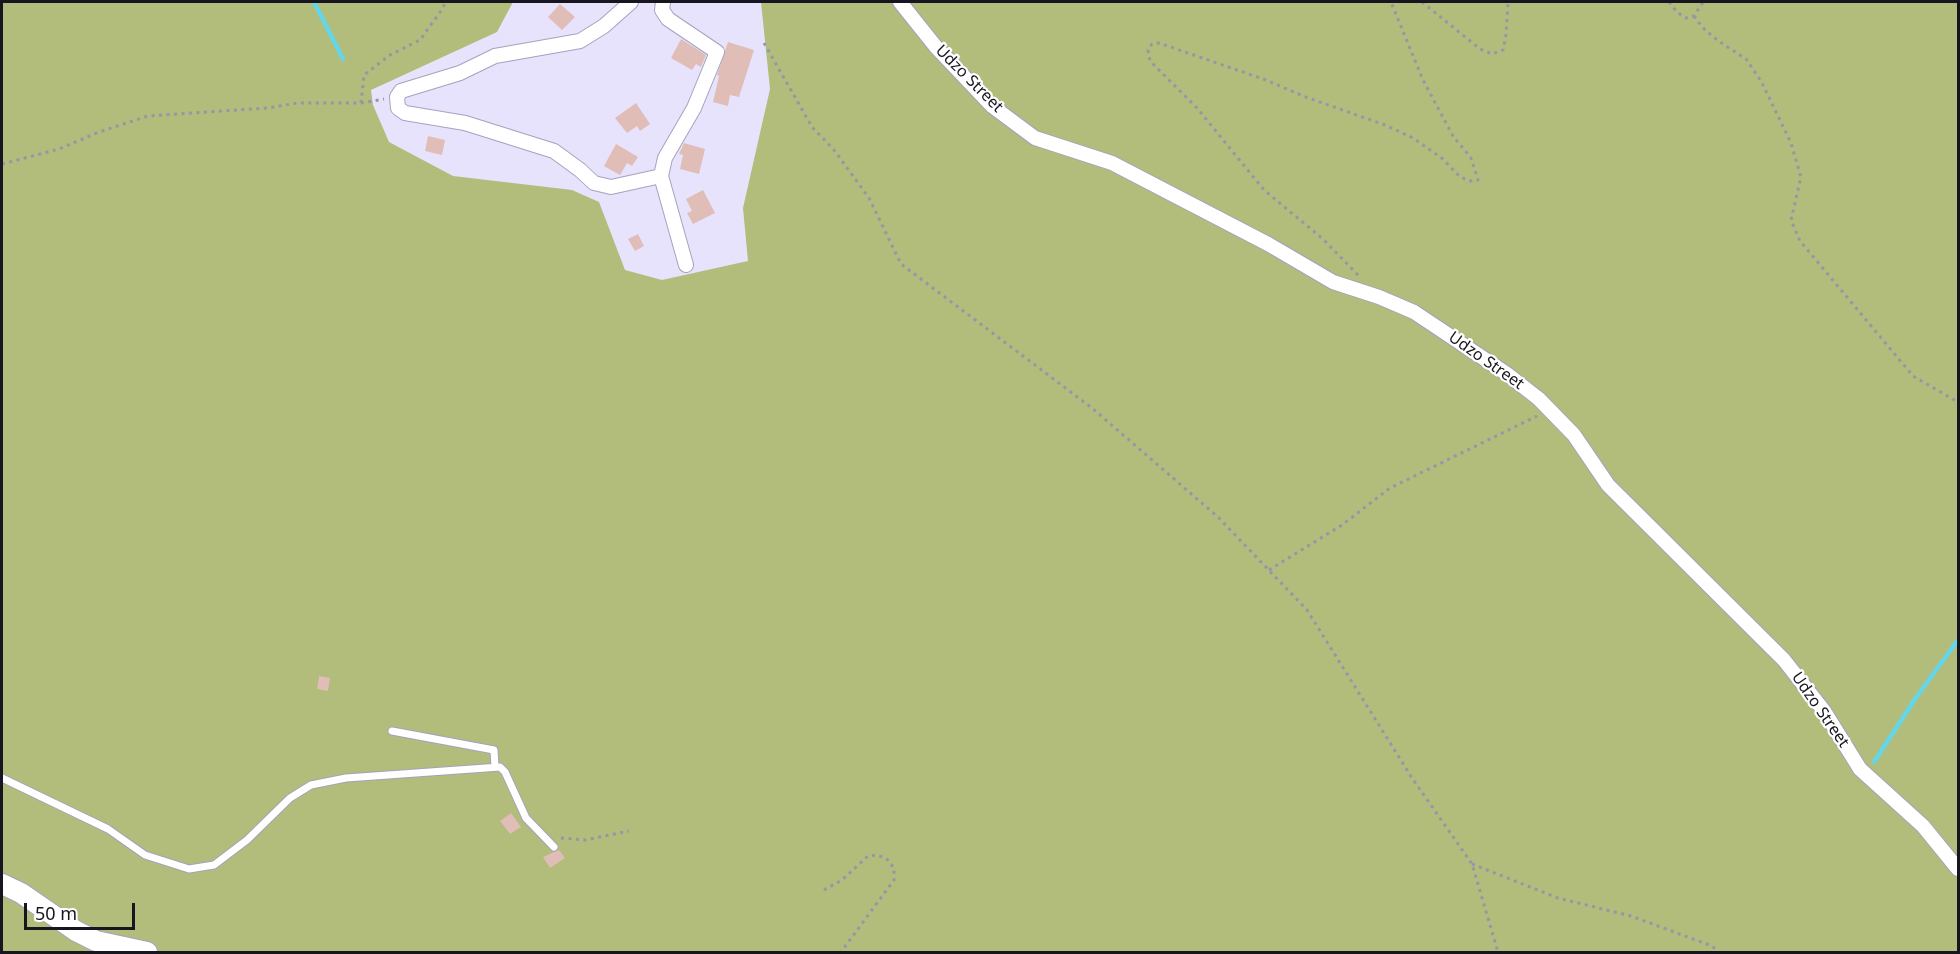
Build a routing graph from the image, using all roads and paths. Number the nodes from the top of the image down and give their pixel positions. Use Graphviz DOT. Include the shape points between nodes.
graph roads {
  1 [pos="445,2"];
  2 [pos="631,2"];
  3 [pos="663,2"];
  4 [pos="900,2"];
  5 [pos="1391,2"];
  6 [pos="1422,2"];
  7 [pos="1508,2"];
  8 [pos="1669,2"];
  9 [pos="1703,2"];
  10 [pos="1694,16"];
  11 [pos="764,43"];
  12 [pos="397,97"];
  13 [pos="361,103"];
  14 [pos="2,164"];
  15 [pos="661,176"];
  16 [pos="686,265"];
  17 [pos="1379,297"];
  18 [pos="1959,402"];
  19 [pos="1550,410"];
  20 [pos="1269,570"];
  21 [pos="392,731"];
  22 [pos="495,766"];
  23 [pos="2,778"];
  24 [pos="629,831"];
  25 [pos="544,836"];
  26 [pos="554,847"];
  27 [pos="1472,864"];
  28 [pos="1959,868"];
  29 [pos="2,884"];
  30 [pos="824,890"];
  31 [pos="147,952"];
  32 [pos="841,952"];
  33 [pos="1498,952"];
  34 [pos="1718,952"];
  1 -- 13 [label="path" via="420,40 390,55 364,75"];
  2 -- 12 [label="street" via="580,41 495,56 460,73 401,91"];
  3 -- 15 [label="street" via="662,10 668,19 717,52 694,108 665,158"];
  4 -- 17 [label="street, Udzo Street" via="992,106 1035,138 1112,163 1333,282"];
  5 -- 17 [label="path" via="1423,80 1453,136 1471,158 1478,180 1471,182 1460,177 1413,138 1385,125 1159,43 1148,50 1150,61 1197,108 1264,190 1323,239"];
  6 -- 7 [label="path" via="1480,49 1492,54 1503,50"];
  8 -- 10 [label="path" via="1686,18"];
  9 -- 10 [label="path"];
  10 -- 18 [label="path" via="1717,40 1746,59 1791,143 1801,177 1791,220 1800,241 1912,376"];
  11 -- 20 [label="path" via="812,127 869,198 901,264 1092,408 1218,517"];
  12 -- 13 [label="path"];
  12 -- 15 [label="street" via="398,108 405,112 465,123 554,151 594,183 611,187"];
  13 -- 14 [label="path" via="297,103 148,116 59,149"];
  15 -- 16 [label="street"];
  17 -- 19 [label="street, Udzo Street" via="1414,312 1454,337"];
  19 -- 20 [label="path" via="1390,488 1342,525"];
  19 -- 28 [label="street, Udzo Street" via="1574,435 1608,485 1784,660 1824,711 1860,769 1923,826"];
  20 -- 27 [label="path" via="1307,610 1412,778"];
  21 -- 22 [label="lane" via="494,750"];
  22 -- 23 [label="lane" via="346,778 311,785 290,798 247,840 214,865 189,869 145,855 108,829"];
  22 -- 25 [label="lane" via="503,768 526,818"];
  24 -- 25 [label="path" via="585,840"];
  25 -- 26 [label="lane"];
  27 -- 33 [label="path"];
  27 -- 34 [label="path" via="1558,898 1631,916 1712,946"];
  29 -- 31 [label="main road" via="96,941"];
  30 -- 32 [label="path" via="842,880 868,856 886,858 894,868 894,880"];
}
